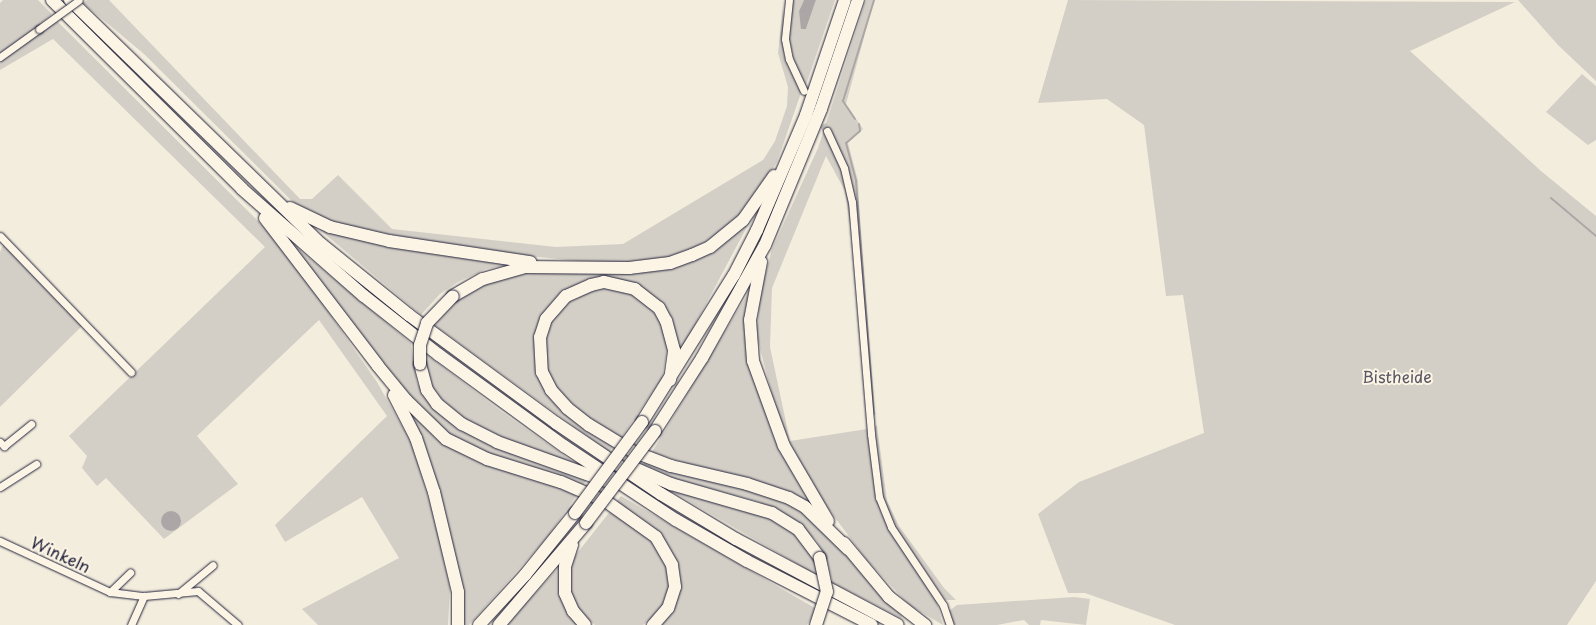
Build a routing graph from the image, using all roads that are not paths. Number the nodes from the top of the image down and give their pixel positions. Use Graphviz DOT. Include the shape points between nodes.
graph roads {
  1 [pos="52,0"];
  2 [pos="70,0"];
  3 [pos="79,0"];
  4 [pos="789,0"];
  5 [pos="845,0"];
  6 [pos="858,0"];
  7 [pos="0,57"];
  8 [pos="804,91"];
  9 [pos="806,115"];
  10 [pos="827,131"];
  11 [pos="242,189"];
  12 [pos="268,194"];
  13 [pos="0,236"];
  14 [pos="765,245"];
  15 [pos="577,266"];
  16 [pos="378,366"];
  17 [pos="131,372"];
  18 [pos="670,380"];
  19 [pos="31,424"];
  20 [pos="0,442"];
  21 [pos="601,453"];
  22 [pos="36,464"];
  23 [pos="0,486"];
  24 [pos="638,495"];
  25 [pos="574,538"];
  26 [pos="0,541"];
  27 [pos="848,549"];
  28 [pos="213,565"];
  29 [pos="130,573"];
  30 [pos="110,592"];
  31 [pos="177,594"];
  32 [pos="144,596"];
  33 [pos="131,625"];
  34 [pos="238,625"];
  35 [pos="458,625"];
  36 [pos="480,625"];
  37 [pos="499,625"];
  38 [pos="585,625"];
  39 [pos="653,625"];
  40 [pos="816,625"];
  41 [pos="872,625"];
  42 [pos="898,625"];
  43 [pos="925,625"];
  44 [pos="950,625"];
  1 -- 11 [label="highway"];
  2 -- 12 [label="highway"];
  3 -- 7 [label="street, bridge"];
  4 -- 8 [label="street" via="785,39 788,59"];
  5 -- 9 [label="highway"];
  6 -- 14 [label="highway" via="821,109"];
  9 -- 15 [label="highway" via="759,200 743,220 710,247 670,263 650,266"];
  9 -- 18 [label="highway" via="734,275"];
  10 -- 44 [label="street" via="844,168 852,202 870,434 879,497 892,527 939,597"];
  11 -- 16 [label="highway"];
  11 -- 24 [label="highway" via="364,296 439,355 564,446"];
  12 -- 15 [label="highway" via="308,219 380,239 466,255"];
  12 -- 21 [label="highway" via="321,244 408,315"];
  13 -- 17 [label="street"];
  14 -- 25 [label="highway, bridge" via="702,358 655,431"];
  14 -- 27 [label="highway" via="752,298 753,361 771,416 797,473"];
  15 -- 24 [label="highway, bridge" via="525,267 504,272 483,278 453,296 427,323 420,345 420,364 427,390 437,404 478,433"];
  16 -- 35 [label="highway" via="416,438 434,492 458,592"];
  16 -- 39 [label="highway" via="406,400 446,439 487,459 584,491 626,512 648,529 667,553 675,577 673,599"];
  18 -- 27 [label="highway" via="674,350 666,321 659,308 635,289 604,282 591,284 566,296 546,319 540,337 542,372 551,390 589,425 657,461 789,498 824,523"];
  18 -- 36 [label="highway, bridge" via="575,513"];
  19 -- 20 [label="street" via="4,446"];
  21 -- 40 [label="highway, bridge" via="671,484 772,513 798,529 820,558 827,592"];
  21 -- 42 [label="highway" via="736,539"];
  22 -- 23 [label="street"];
  24 -- 41 [label="highway" via="747,561"];
  25 -- 37 [label="highway"];
  25 -- 38 [label="highway" via="565,566 564,593"];
  26 -- 30 [label="street, Winkeln"];
  27 -- 43 [label="highway" via="889,597"];
  28 -- 31 [label="street"];
  29 -- 30 [label="street"];
  30 -- 32 [label="street, Winkeln"];
  31 -- 32 [label="street, Winkeln"];
  31 -- 34 [label="street, Winkeln" via="198,590"];
  32 -- 33 [label="street"];
}
